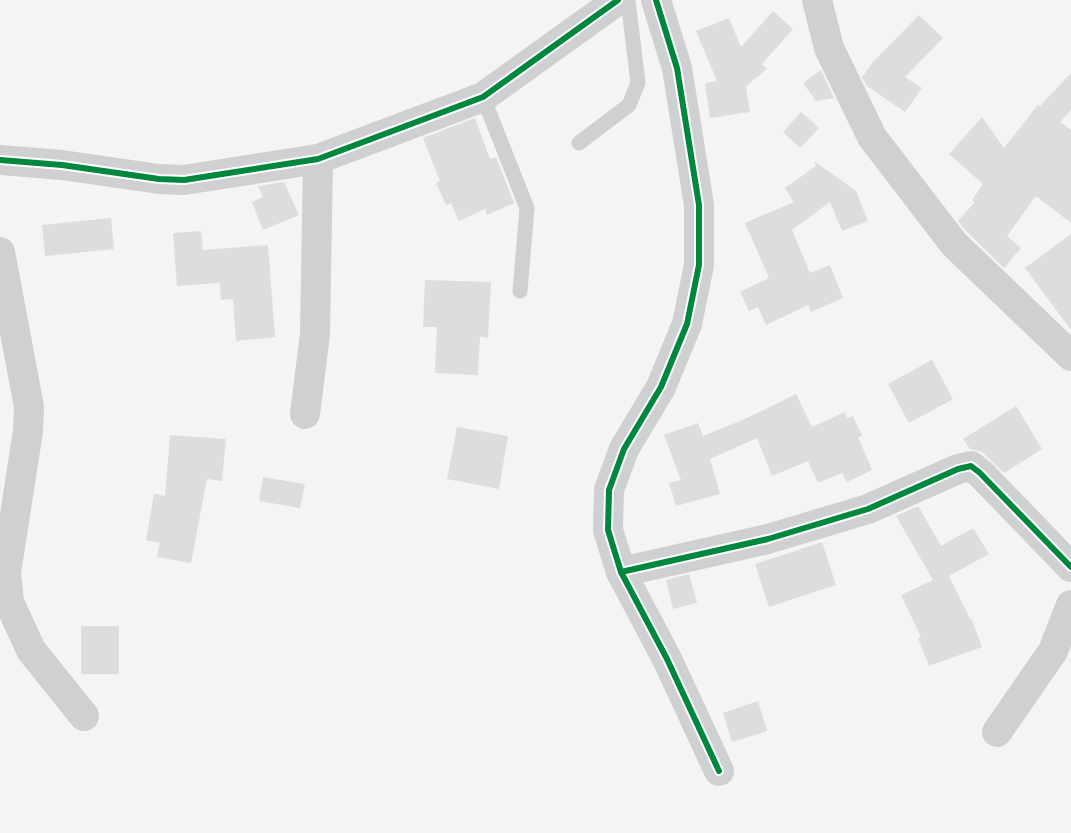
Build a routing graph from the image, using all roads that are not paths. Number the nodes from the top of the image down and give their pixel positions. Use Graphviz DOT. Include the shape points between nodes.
graph roads {
  1 [pos="618,0"];
  2 [pos="628,0"];
  3 [pos="656,0"];
  4 [pos="817,0"];
  5 [pos="483,97"];
  6 [pos="579,142"];
  7 [pos="318,159"];
  8 [pos="0,160"];
  9 [pos="0,252"];
  10 [pos="520,291"];
  11 [pos="1071,356"];
  12 [pos="305,414"];
  13 [pos="1071,567"];
  14 [pos="621,572"];
  15 [pos="3,577"];
  16 [pos="1071,605"];
  17 [pos="84,716"];
  18 [pos="997,732"];
  19 [pos="719,771"];
  1 -- 5 [label="street"];
  2 -- 6 [label="lane" via="638,83 628,105"];
  3 -- 14 [label="street" via="677,68 698,194 699,266 687,324 661,387 624,449 609,490 608,530"];
  4 -- 11 [label="street" via="829,48 872,137 954,244"];
  5 -- 7 [label="street"];
  5 -- 10 [label="lane" via="527,208"];
  7 -- 8 [label="street" via="184,180"];
  7 -- 12 [label="street" via="315,334"];
  9 -- 15 [label="street" via="29,407"];
  13 -- 14 [label="street" via="971,466 868,509 768,539"];
  14 -- 19 [label="street" via="667,658"];
  15 -- 17 [label="street" via="9,602 31,651"];
  16 -- 18 [label="street" via="1053,651"];
}
